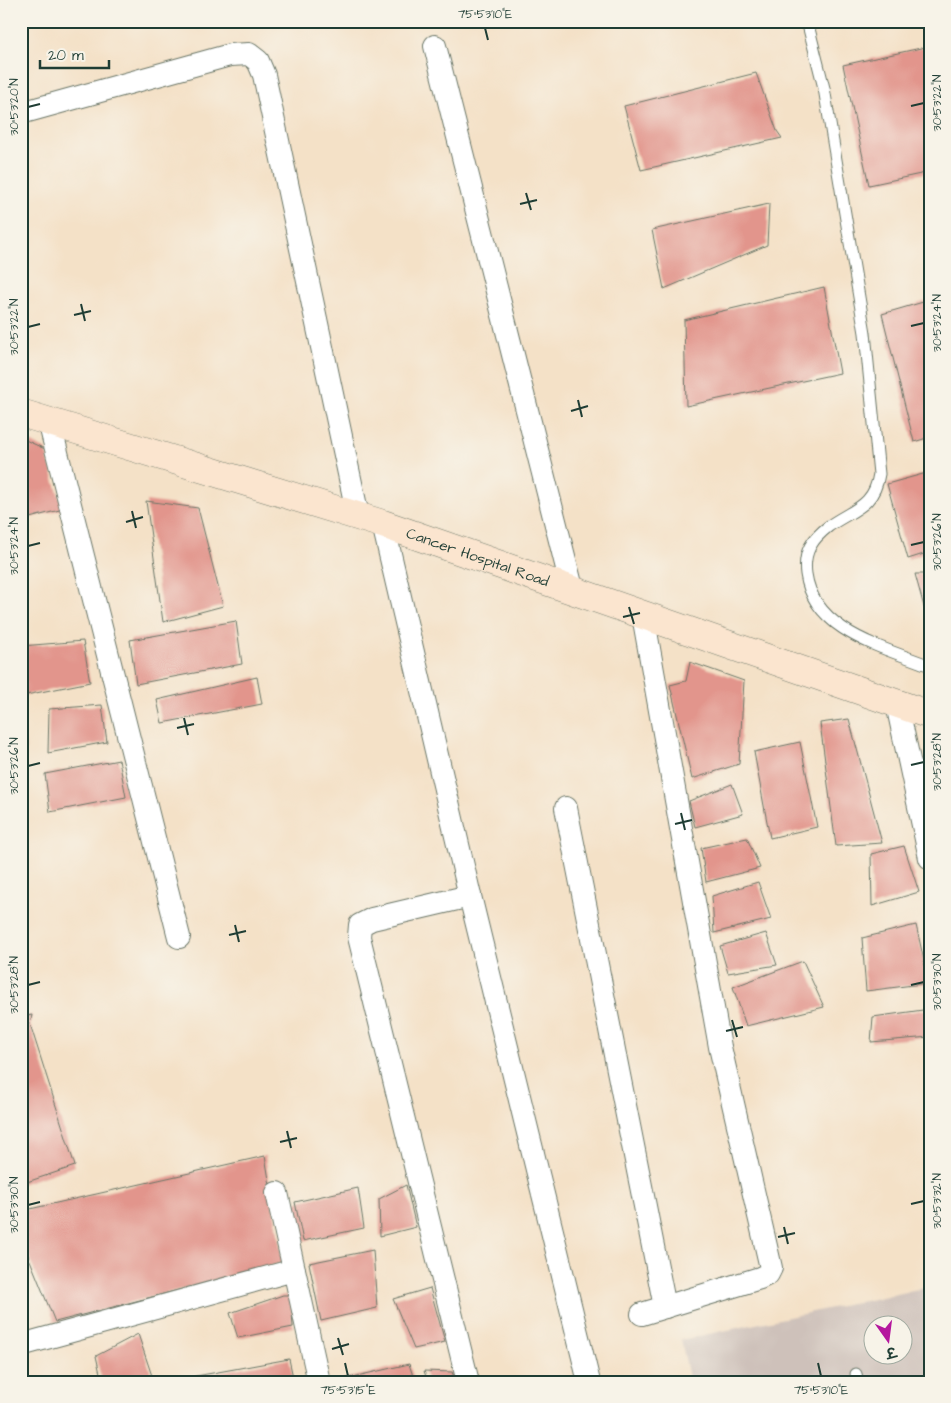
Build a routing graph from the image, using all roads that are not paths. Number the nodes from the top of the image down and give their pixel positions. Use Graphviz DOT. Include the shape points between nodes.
graph roads {
  1 [pos="808,21"];
  2 [pos="435,46"];
  3 [pos="21,113"];
  4 [pos="21,413"];
  5 [pos="50,421"];
  6 [pos="370,520"];
  7 [pos="573,592"];
  8 [pos="642,615"];
  9 [pos="930,666"];
  10 [pos="897,704"];
  11 [pos="930,715"];
  12 [pos="566,808"];
  13 [pos="930,858"];
  14 [pos="470,896"];
  15 [pos="179,937"];
  16 [pos="277,1193"];
  17 [pos="294,1270"];
  18 [pos="665,1306"];
  19 [pos="642,1314"];
  20 [pos="21,1345"];
  21 [pos="319,1382"];
  22 [pos="468,1382"];
  23 [pos="589,1382"];
  1 -- 9 [label="lane" via="824,88 866,332 879,474 876,489 858,510 814,539 804,559 808,587 818,608 838,627"];
  2 -- 7 [label="street"];
  3 -- 6 [label="street" via="230,55 249,54 258,61 264,75"];
  4 -- 5 [label="street, Cancer Hospital Road"];
  5 -- 6 [label="street, Cancer Hospital Road"];
  5 -- 15 [label="street"];
  6 -- 7 [label="street, Cancer Hospital Road"];
  6 -- 14 [label="street"];
  7 -- 8 [label="street, Cancer Hospital Road"];
  8 -- 10 [label="street, Cancer Hospital Road"];
  8 -- 18 [label="street" via="719,1038 771,1268 760,1278"];
  10 -- 11 [label="street, Cancer Hospital Road"];
  10 -- 13 [label="street"];
  12 -- 18 [label="street"];
  14 -- 22 [label="street" via="372,919 360,925 359,938"];
  14 -- 23 [label="street"];
  16 -- 17 [label="street"];
  17 -- 20 [label="street"];
  17 -- 21 [label="street"];
  18 -- 19 [label="street"];
}
